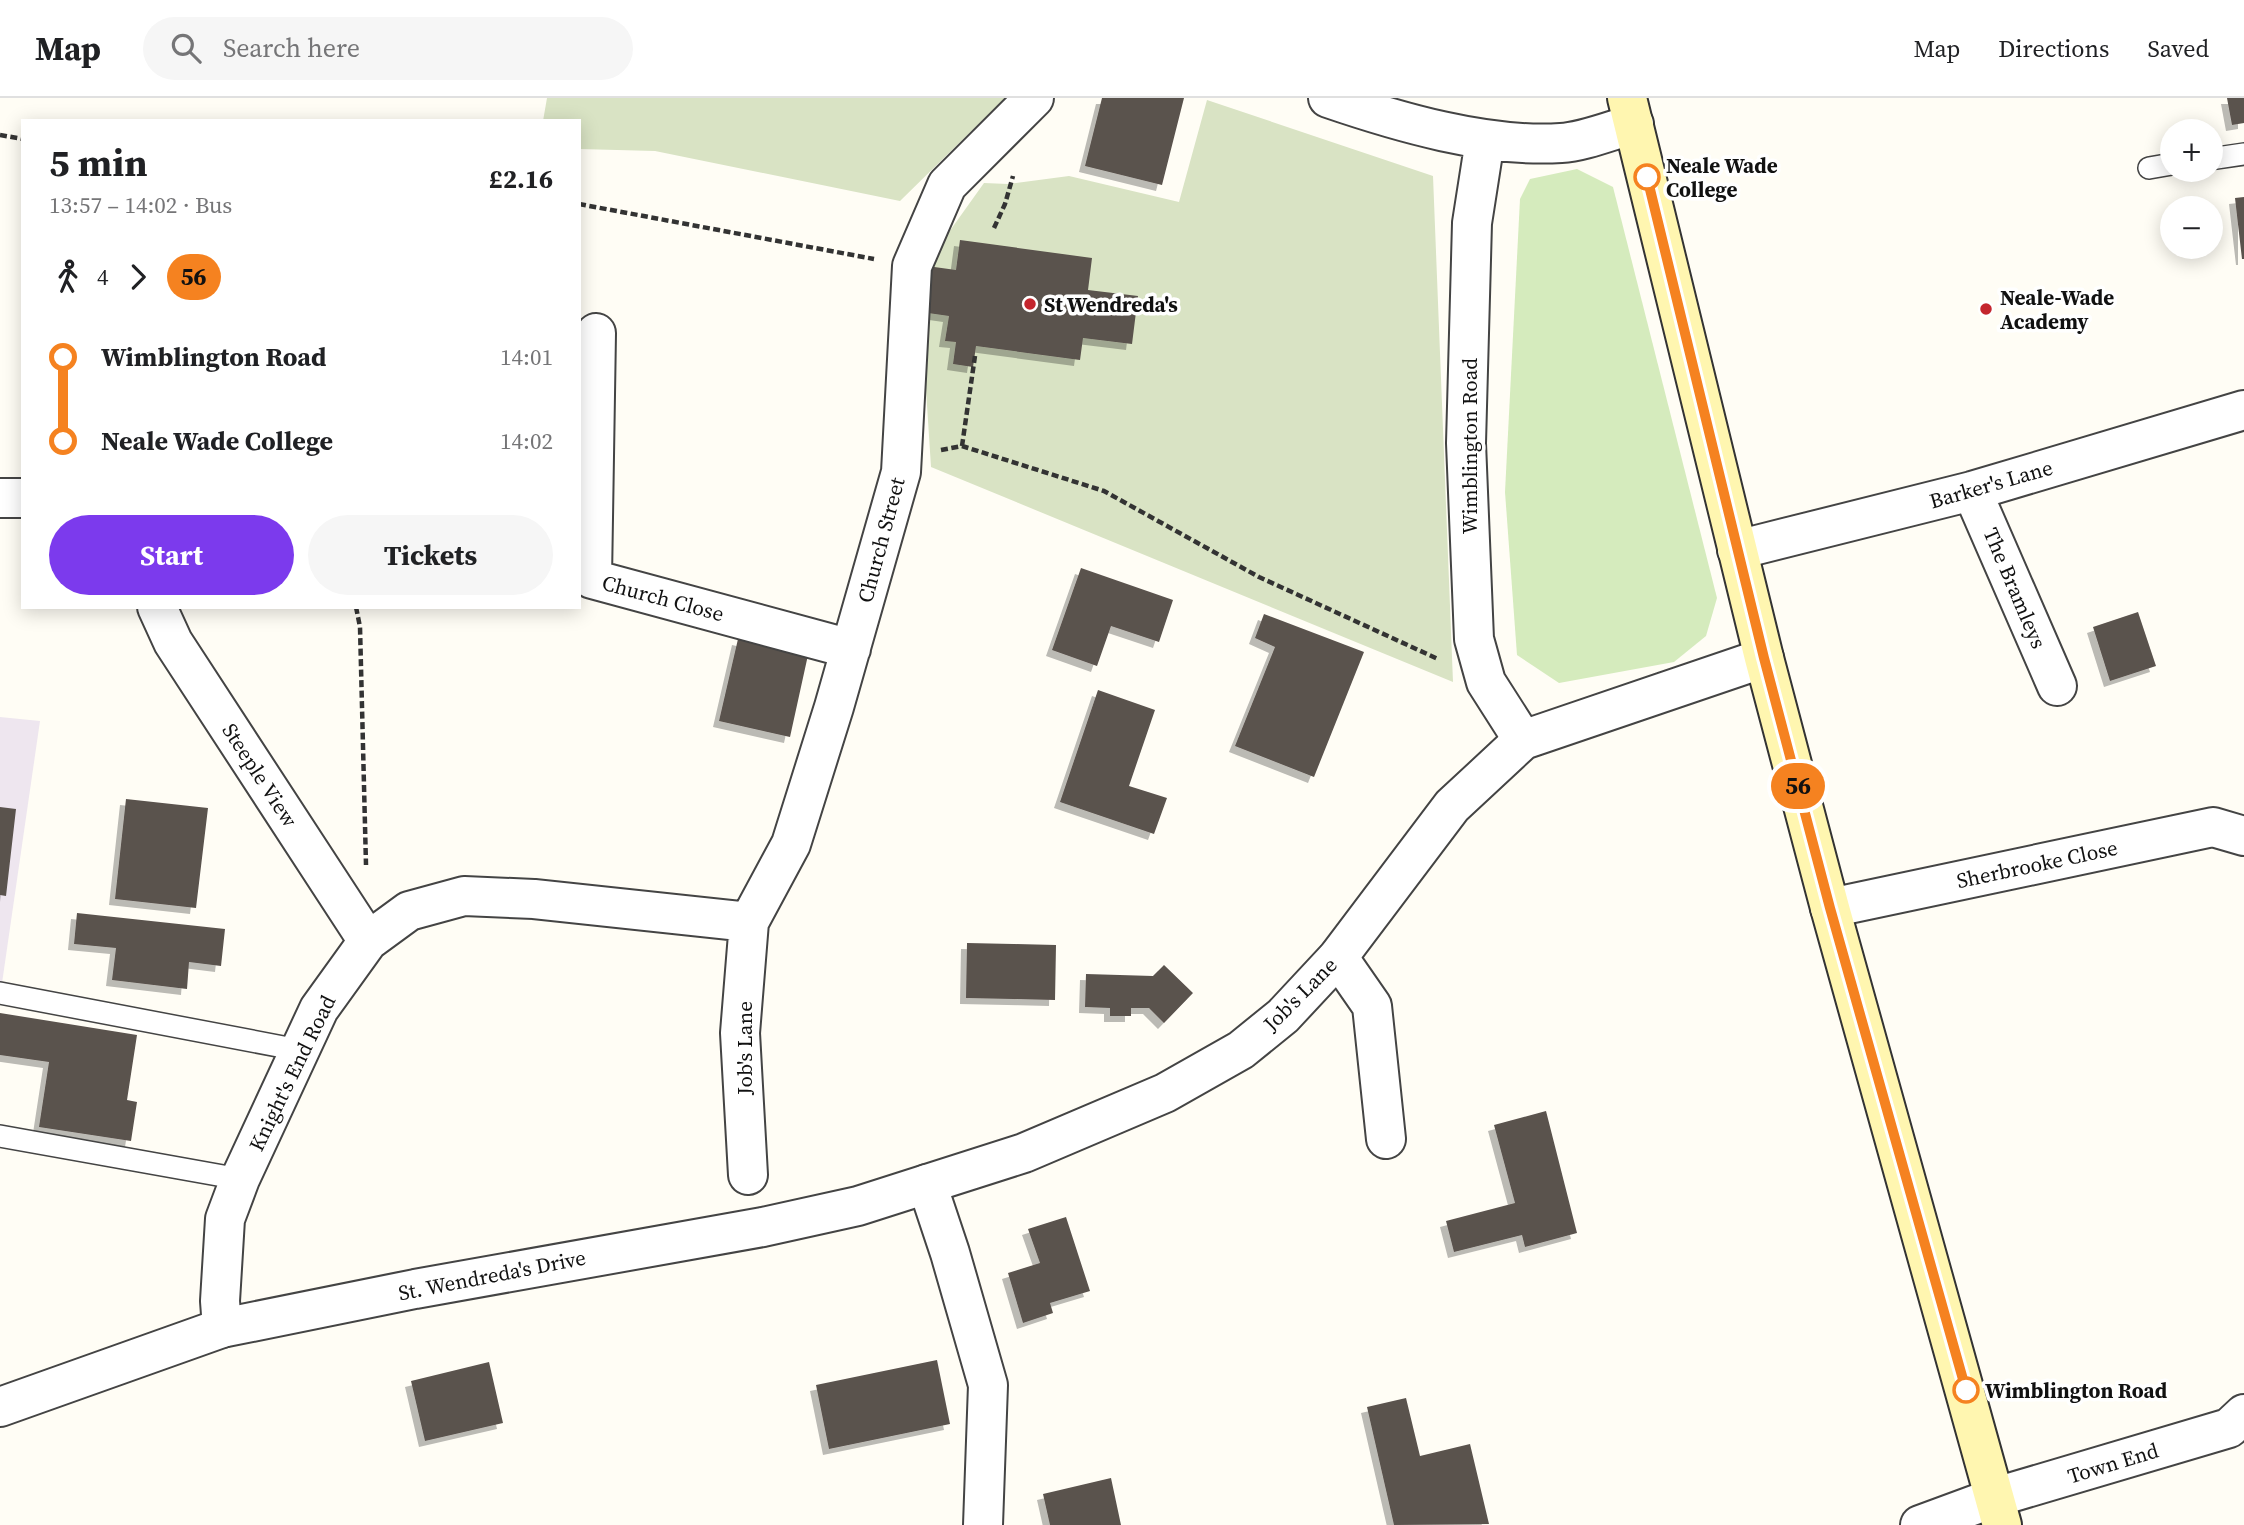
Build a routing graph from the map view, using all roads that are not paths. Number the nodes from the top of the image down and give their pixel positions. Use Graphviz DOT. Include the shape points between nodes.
graph roads {
  1 [pos="1034,98"];
  2 [pos="1328,98"];
  3 [pos="1630,111"];
  4 [pos="1485,140"];
  5 [pos="2244,154"];
  6 [pos="2223,157"];
  7 [pos="2160,166"];
  8 [pos="2149,168"];
  9 [pos="596,333"];
  10 [pos="2244,410"];
  11 [pos="1972,491"];
  12 [pos="0,498"];
  13 [pos="21,498"];
  14 [pos="1737,550"];
  15 [pos="158,609"];
  16 [pos="851,649"];
  17 [pos="1764,658"];
  18 [pos="2057,686"];
  19 [pos="1523,740"];
  20 [pos="2244,836"];
  21 [pos="1830,908"];
  22 [pos="749,922"];
  23 [pos="368,941"];
  24 [pos="1338,957"];
  25 [pos="0,993"];
  26 [pos="299,1050"];
  27 [pos="0,1136"];
  28 [pos="1386,1139"];
  29 [pos="748,1175"];
  30 [pos="240,1179"];
  31 [pos="927,1184"];
  32 [pos="763,1227"];
  33 [pos="222,1328"];
  34 [pos="0,1407"];
  35 [pos="2237,1421"];
  36 [pos="1999,1511"];
  37 [pos="983,1525"];
  38 [pos="1920,1525"];
  1 -- 16 [label="street, Church Street" via="947,185 912,267 901,472"];
  2 -- 4 [label="street" via="1370,113"];
  3 -- 4 [label="street" via="1562,143"];
  3 -- 14 [label="main road"];
  4 -- 19 [label="street, Wimblington Road" via="1472,223 1466,443 1474,639 1486,682"];
  5 -- 6 [label="lane"];
  7 -- 8 [label="lane"];
  9 -- 16 [label="street, Church Close" via="592,579"];
  10 -- 11 [label="street, Barker's Lane"];
  11 -- 14 [label="street, Barker's Lane"];
  11 -- 18 [label="street, The Bramleys"];
  12 -- 13 [label="street"];
  14 -- 17 [label="main road"];
  15 -- 23 [label="street, Steeple View" via="173,642"];
  16 -- 22 [label="street, Church Street" via="791,844"];
  17 -- 19 [label="street, Job's Lane"];
  17 -- 21 [label="main road"];
  19 -- 24 [label="street, Job's Lane" via="1452,806"];
  20 -- 21 [label="street, Sherbrooke Close" via="2213,827"];
  21 -- 36 [label="main road"];
  22 -- 23 [label="street, Knight's End Road" via="464,895 409,911"];
  22 -- 29 [label="street, Job's Lane" via="740,1033"];
  23 -- 26 [label="street, Knight's End Road" via="319,1009"];
  24 -- 28 [label="street" via="1373,1006"];
  24 -- 31 [label="street, Job's Lane" via="1283,1016 1252,1041 1165,1094 1024,1153"];
  25 -- 26 [label="lane"];
  26 -- 30 [label="street, Knight's End Road"];
  27 -- 30 [label="lane"];
  30 -- 33 [label="street, Knight's End Road" via="225,1219"];
  31 -- 32 [label="street, Job's Lane" via="858,1206"];
  31 -- 37 [label="street" via="988,1385"];
  32 -- 33 [label="street, St. Wendreda's Drive"];
  33 -- 34 [label="street"];
  35 -- 36 [label="street, Town End"];
  36 -- 38 [label="street, Town End"];
}
